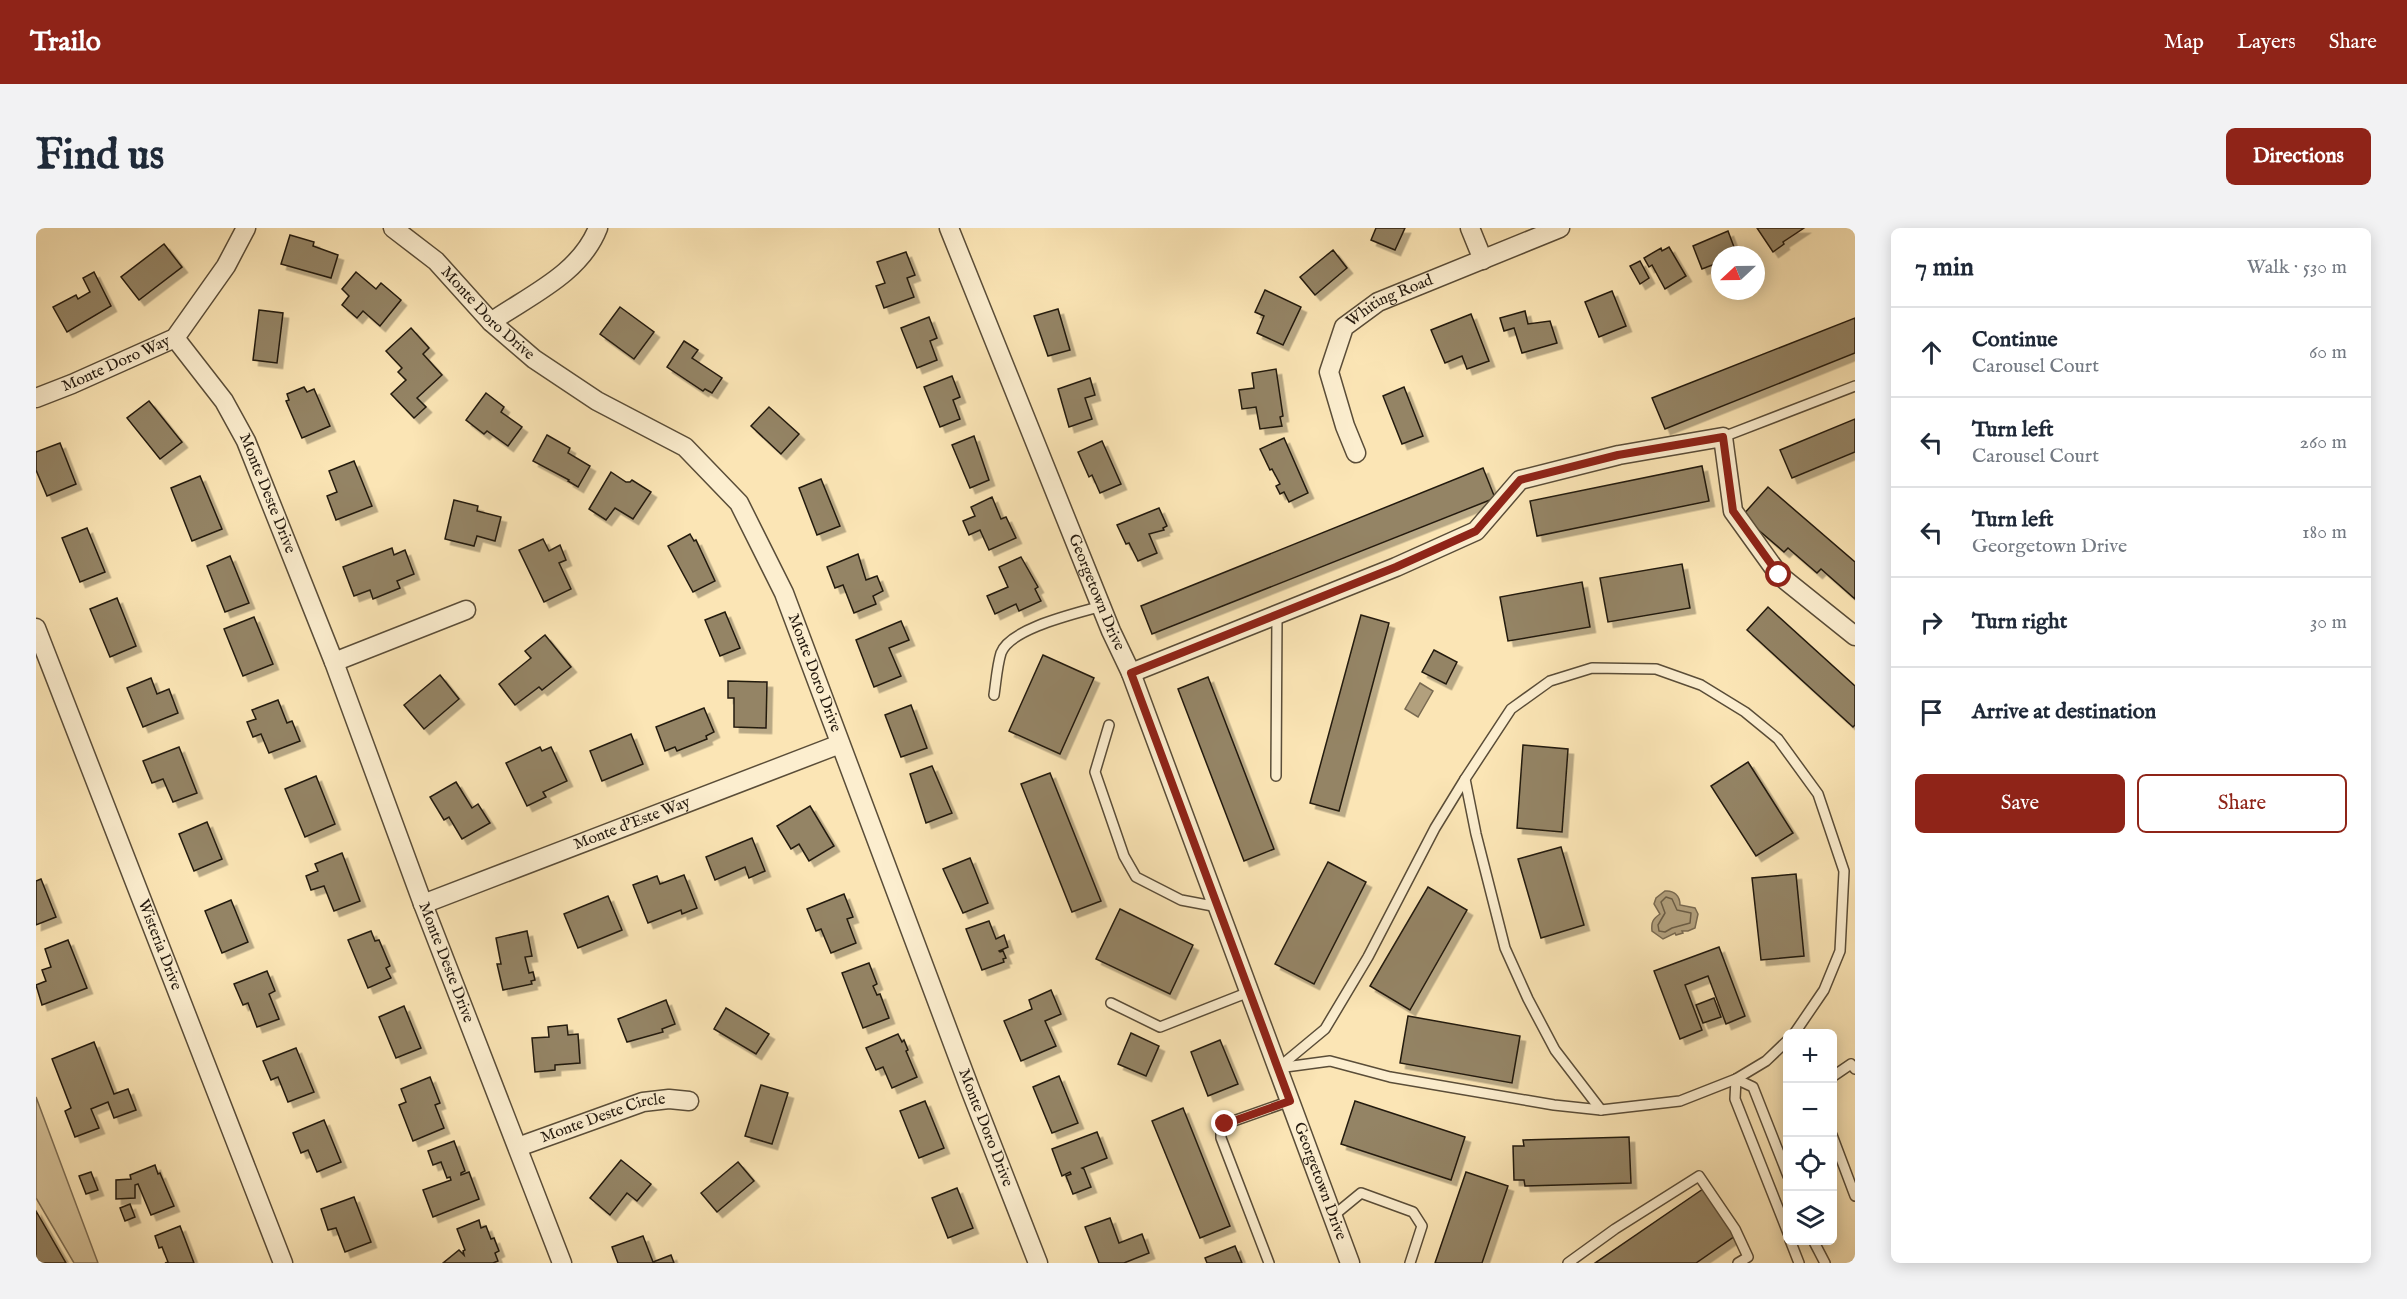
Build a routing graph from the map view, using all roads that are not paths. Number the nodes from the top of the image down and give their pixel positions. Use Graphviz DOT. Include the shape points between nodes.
graph roads {
  1 [pos="246,228"];
  2 [pos="393,228"];
  3 [pos="598,228"];
  4 [pos="949,228"];
  5 [pos="1470,228"];
  6 [pos="1560,228"];
  7 [pos="1484,260"];
  8 [pos="491,322"];
  9 [pos="175,338"];
  10 [pos="1855,386"];
  11 [pos="36,398"];
  12 [pos="1723,437"];
  13 [pos="1356,453"];
  14 [pos="1102,606"];
  15 [pos="466,610"];
  16 [pos="1277,615"];
  17 [pos="36,628"];
  18 [pos="1855,636"];
  19 [pos="334,662"];
  20 [pos="43,665"];
  21 [pos="1131,673"];
  22 [pos="994,695"];
  23 [pos="1109,724"];
  24 [pos="840,744"];
  25 [pos="1276,776"];
  26 [pos="1465,779"];
  27 [pos="423,904"];
  28 [pos="1218,907"];
  29 [pos="1249,992"];
  30 [pos="1111,1003"];
  31 [pos="1797,1029"];
  32 [pos="1783,1045"];
  33 [pos="1278,1068"];
  34 [pos="1855,1069"];
  35 [pos="1837,1074"];
  36 [pos="1736,1079"];
  37 [pos="689,1101"];
  38 [pos="1290,1101"];
  39 [pos="1601,1110"];
  40 [pos="1834,1137"];
  41 [pos="518,1147"];
  42 [pos="1783,1163"];
  43 [pos="1852,1176"];
  44 [pos="1855,1196"];
  45 [pos="1333,1216"];
  46 [pos="1783,1220"];
  47 [pos="1792,1245"];
  48 [pos="1816,1245"];
  49 [pos="1749,1260"];
  50 [pos="283,1263"];
  51 [pos="562,1263"];
  52 [pos="1038,1263"];
  53 [pos="1269,1263"];
  54 [pos="1350,1263"];
  55 [pos="1410,1263"];
  56 [pos="1568,1263"];
  57 [pos="1738,1263"];
  58 [pos="1799,1263"];
  59 [pos="1825,1263"];
  1 -- 9 [label="street, Monte Doro Way" via="226,266"];
  2 -- 8 [label="street, Monte Doro Drive" via="436,261"];
  3 -- 8 [label="street" via="578,262"];
  4 -- 14 [label="street, Georgetown Drive"];
  5 -- 7 [label="street"];
  6 -- 7 [label="street, Whiting Road"];
  7 -- 13 [label="street, Whiting Road" via="1378,302 1344,327 1329,372"];
  8 -- 24 [label="street, Monte Doro Drive" via="534,359 597,401 685,447 739,503 784,593"];
  9 -- 11 [label="street, Monte Doro Way"];
  9 -- 19 [label="street, Monte Deste Drive" via="224,401 246,441"];
  10 -- 12 [label="lane"];
  12 -- 16 [label="street" via="1618,455 1520,480 1476,531"];
  12 -- 18 [label="street" via="1733,511 1779,575"];
  14 -- 21 [label="street, Georgetown Drive"];
  14 -- 22 [label="lane" via="1020,633 1001,651"];
  15 -- 19 [label="street"];
  16 -- 21 [label="street"];
  16 -- 25 [label="lane"];
  17 -- 20 [label="street, Wisteria Drive"];
  19 -- 27 [label="street, Monte Deste Drive"];
  20 -- 50 [label="street, Wisteria Drive"];
  21 -- 28 [label="street, Georgetown Drive"];
  23 -- 28 [label="lane" via="1095,772 1124,856 1137,877 1181,900"];
  24 -- 27 [label="street, Monte d'Este Way"];
  24 -- 52 [label="street, Monte Doro Drive"];
  26 -- 31 [label="lane" via="1511,710 1550,681 1592,668 1656,669 1701,685 1745,712 1778,739 1818,794 1844,871 1840,951 1824,990"];
  26 -- 33 [label="lane" via="1325,1029"];
  26 -- 39 [label="lane" via="1505,948 1555,1050"];
  27 -- 41 [label="street, Monte Deste Drive"];
  28 -- 29 [label="street, Georgetown Drive"];
  29 -- 30 [label="lane" via="1160,1028"];
  29 -- 33 [label="street, Georgetown Drive"];
  32 -- 36 [label="lane" via="1766,1061"];
  33 -- 38 [label="street, Georgetown Drive"];
  33 -- 39 [label="lane" via="1330,1061 1390,1077"];
  34 -- 35 [label="lane" via="1851,1064"];
  36 -- 39 [label="lane" via="1680,1101"];
  36 -- 42 [label="lane" via="1753,1087"];
  36 -- 46 [label="lane" via="1735,1099"];
  37 -- 41 [label="street, Monte Deste Circle" via="669,1098 643,1102"];
  38 -- 45 [label="street, Georgetown Drive"];
  38 -- 53 [label="lane" via="1221,1128 1221,1138"];
  40 -- 43 [label="lane"];
  41 -- 51 [label="street, Monte Deste Drive"];
  43 -- 44 [label="lane"];
  45 -- 54 [label="street, Georgetown Drive"];
  45 -- 55 [label="lane" via="1361,1193 1413,1212 1422,1226"];
  47 -- 58 [label="lane"];
  48 -- 59 [label="lane"];
  49 -- 56 [label="lane" via="1735,1229 1699,1176"];
  49 -- 57 [label="lane"];
}
